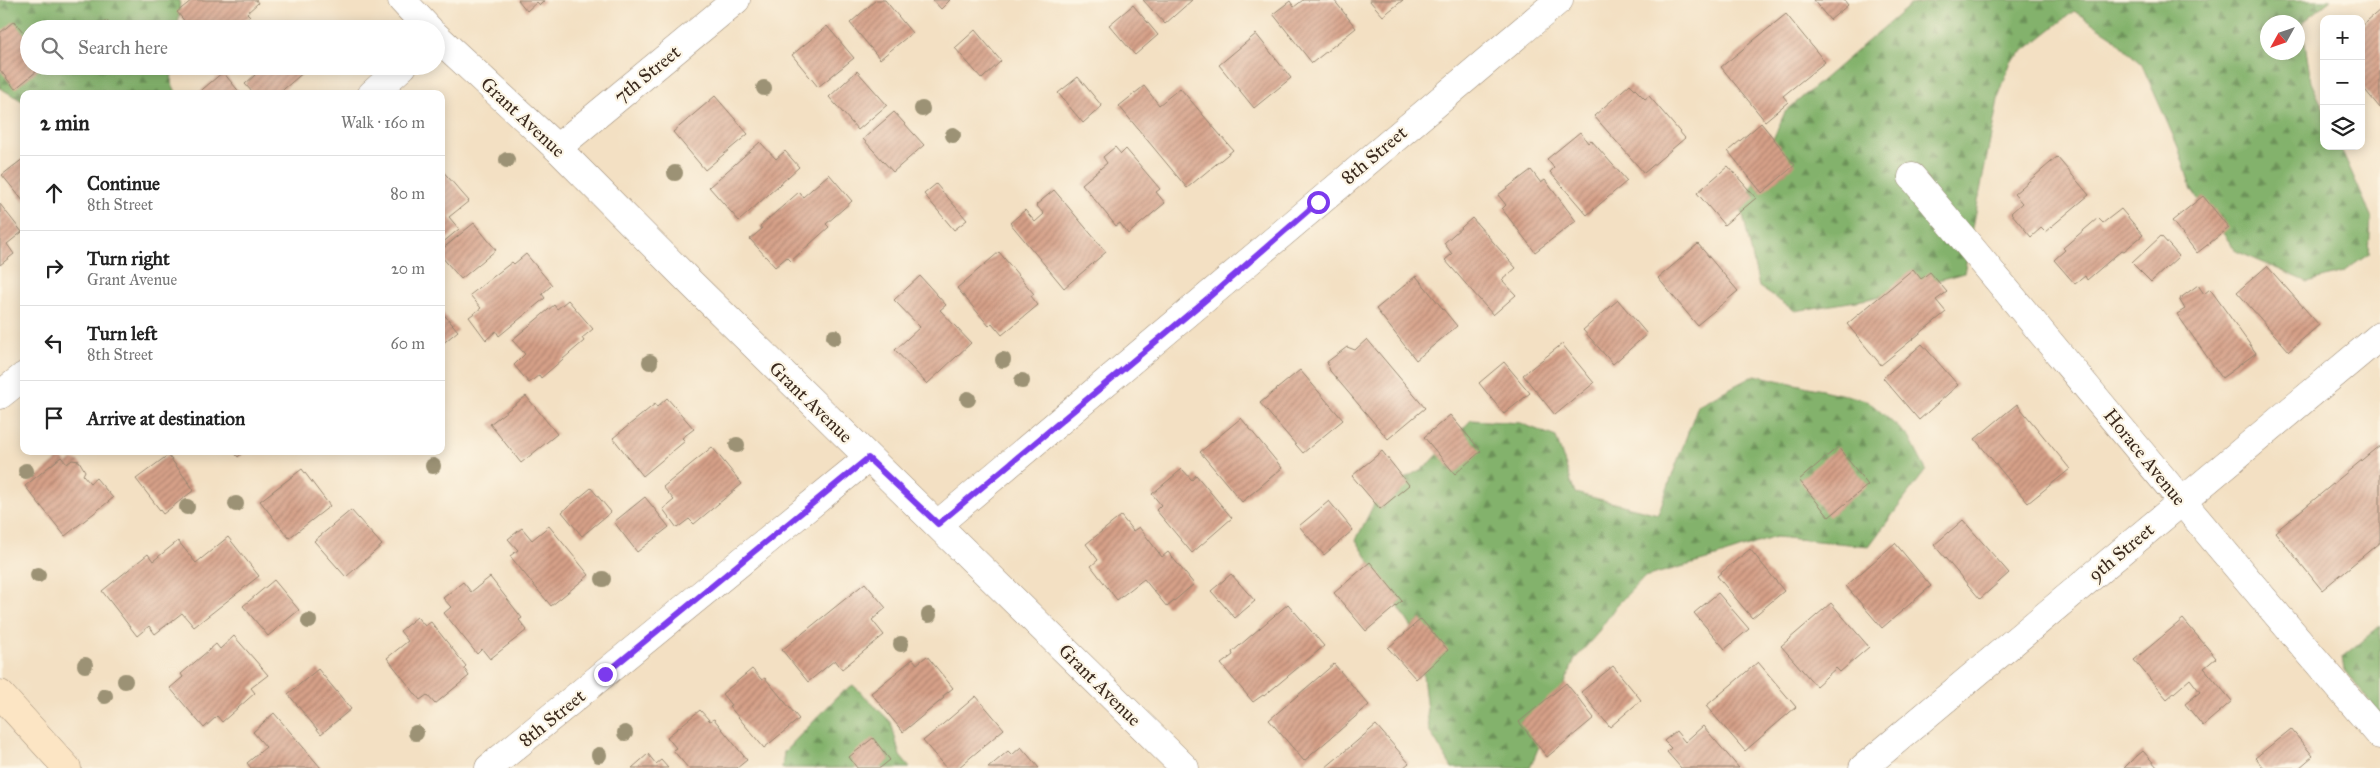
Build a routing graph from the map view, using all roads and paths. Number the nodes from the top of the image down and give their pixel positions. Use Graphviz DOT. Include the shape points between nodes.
graph roads {
  1 [pos="402,0"];
  2 [pos="736,0"];
  3 [pos="1560,0"];
  4 [pos="421,20"];
  5 [pos="445,44"];
  6 [pos="393,75"];
  7 [pos="376,90"];
  8 [pos="557,148"];
  9 [pos="1912,177"];
  10 [pos="2380,336"];
  11 [pos="20,379"];
  12 [pos="0,395"];
  13 [pos="868,458"];
  14 [pos="2181,502"];
  15 [pos="938,524"];
  16 [pos="0,694"];
  17 [pos="2380,735"];
  18 [pos="68,768"];
  19 [pos="489,768"];
  20 [pos="1185,768"];
  21 [pos="1863,768"];
  1 -- 4 [label="street"];
  2 -- 8 [label="street, 7th Street"];
  3 -- 15 [label="street, 8th Street"];
  5 -- 8 [label="street, Grant Avenue"];
  6 -- 7 [label="street"];
  8 -- 13 [label="street, Grant Avenue"];
  9 -- 14 [label="street, Horace Avenue"];
  10 -- 14 [label="street, 9th Street"];
  11 -- 12 [label="street"];
  13 -- 15 [label="street, Grant Avenue"];
  13 -- 19 [label="street, 8th Street"];
  14 -- 17 [label="street, Horace Avenue"];
  14 -- 21 [label="street, 9th Street"];
  15 -- 20 [label="street, Grant Avenue"];
  16 -- 18 [label="street"];
}
